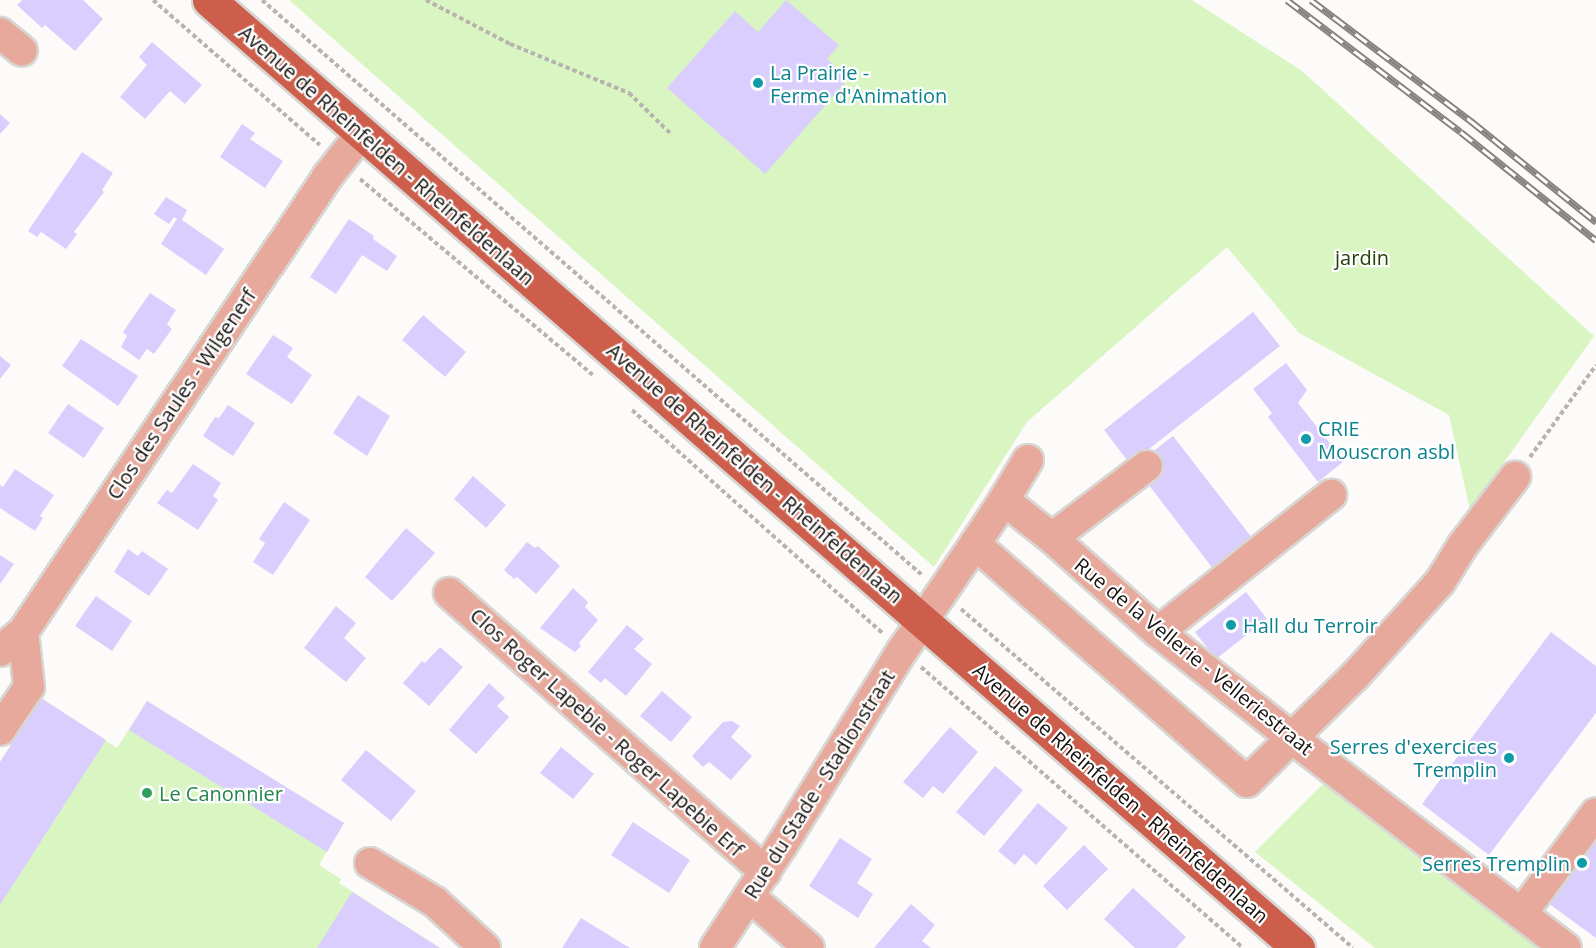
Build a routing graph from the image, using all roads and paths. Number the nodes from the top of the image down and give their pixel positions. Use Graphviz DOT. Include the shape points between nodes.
graph roads {
  1 [pos="153,0"];
  2 [pos="209,0"];
  3 [pos="262,0"];
  4 [pos="426,0"];
  5 [pos="361,134"];
  6 [pos="672,135"];
  7 [pos="340,161"];
  8 [pos="1596,365"];
  9 [pos="599,381"];
  10 [pos="626,404"];
  11 [pos="1028,460"];
  12 [pos="1147,466"];
  13 [pos="1515,477"];
  14 [pos="1331,495"];
  15 [pos="1004,500"];
  16 [pos="1052,538"];
  17 [pos="975,544"];
  18 [pos="449,592"];
  19 [pos="943,593"];
  20 [pos="924,620"];
  21 [pos="23,632"];
  22 [pos="1158,632"];
  23 [pos="0,651"];
  24 [pos="902,651"];
  25 [pos="0,730"];
  26 [pos="1292,738"];
  27 [pos="1596,813"];
  28 [pos="370,863"];
  29 [pos="757,884"];
  30 [pos="1522,913"];
  31 [pos="485,948"];
  32 [pos="715,948"];
  33 [pos="809,948"];
  34 [pos="1243,948"];
  35 [pos="1298,948"];
  36 [pos="1353,948"];
  37 [pos="1566,948"];
  1 -- 7 [label="path"];
  2 -- 5 [label="main road, Avenue de Rheinfelden - Rheinfeldenlaan"];
  3 -- 19 [label="path"];
  4 -- 6 [label="path" via="510,44 629,93"];
  5 -- 7 [label="street, Clos des Saules - Wilgenerf"];
  5 -- 20 [label="main road, Avenue de Rheinfelden - Rheinfeldenlaan"];
  7 -- 9 [label="path"];
  7 -- 21 [label="street, Clos des Saules - Wilgenerf"];
  8 -- 13 [label="path"];
  10 -- 24 [label="path"];
  11 -- 15 [label="street"];
  12 -- 16 [label="street"];
  13 -- 26 [label="street" via="1440,582 1355,676"];
  14 -- 22 [label="street"];
  15 -- 16 [label="street, Rue de la Vellerie - Velleriestraat"];
  15 -- 17 [label="street, Rue du Stade - Stadionstraat"];
  16 -- 22 [label="street, Rue de la Vellerie - Velleriestraat"];
  17 -- 19 [label="street, Rue du Stade - Stadionstraat"];
  17 -- 26 [label="street" via="1247,782"];
  18 -- 29 [label="street, Clos Roger Lapebie - Roger Lapebie Erf"];
  19 -- 20 [label="street, Rue du Stade - Stadionstraat"];
  19 -- 36 [label="path"];
  20 -- 24 [label="street, Rue du Stade - Stadionstraat"];
  20 -- 35 [label="main road, Avenue de Rheinfelden - Rheinfeldenlaan"];
  21 -- 23 [label="street, Clos des Saules - Wilgenerf"];
  21 -- 25 [label="street" via="29,687"];
  22 -- 26 [label="street, Rue de la Vellerie - Velleriestraat"];
  24 -- 29 [label="street, Rue du Stade - Stadionstraat"];
  24 -- 34 [label="path"];
  26 -- 30 [label="street, Rue de la Vellerie - Velleriestraat"];
  27 -- 30 [label="street"];
  28 -- 31 [label="street" via="435,902"];
  29 -- 32 [label="street, Rue du Stade - Stadionstraat"];
  29 -- 33 [label="street, Clos Roger Lapebie - Roger Lapebie Erf"];
  30 -- 37 [label="street, Rue de la Vellerie - Velleriestraat"];
}
